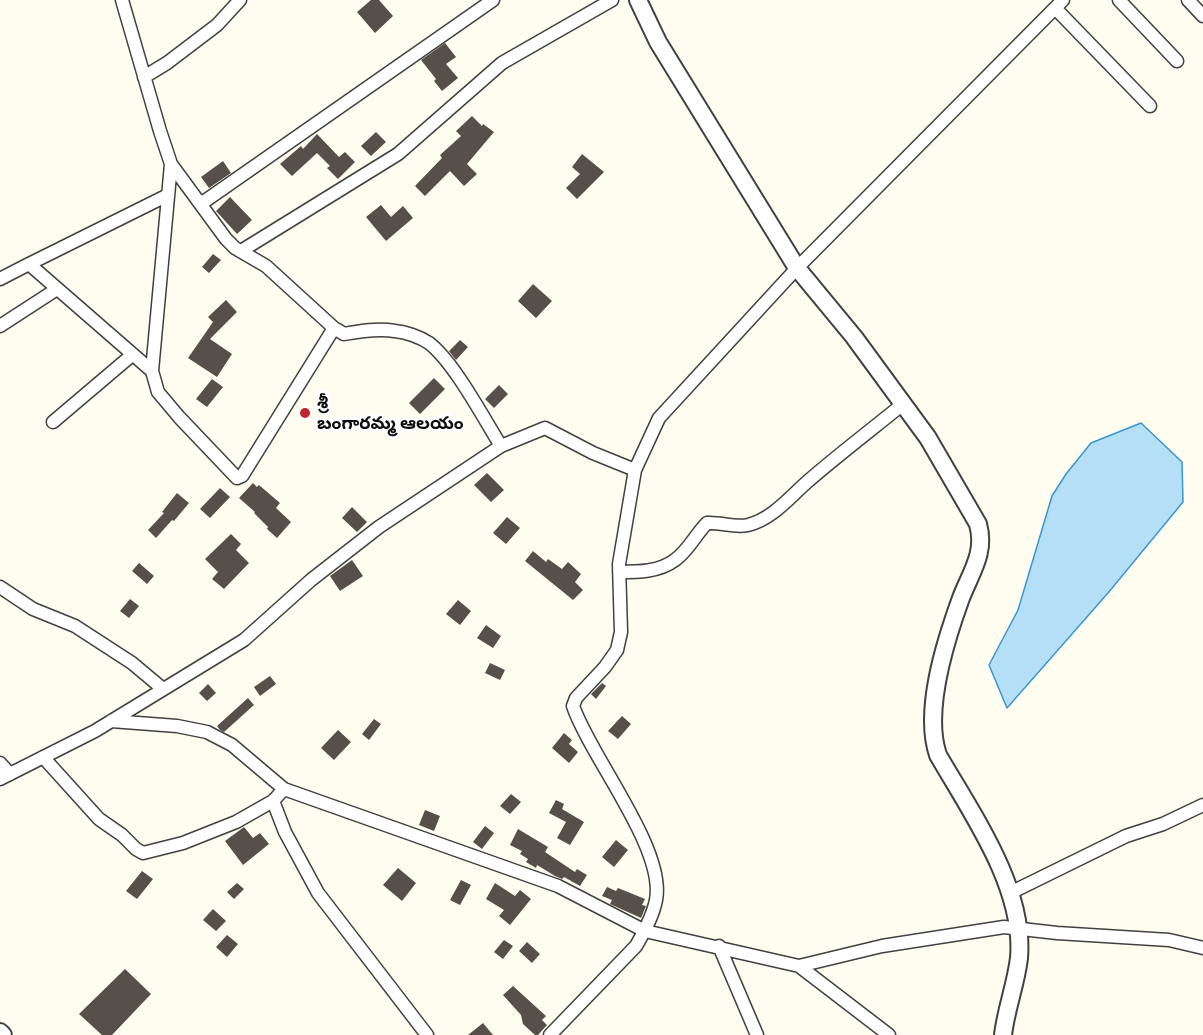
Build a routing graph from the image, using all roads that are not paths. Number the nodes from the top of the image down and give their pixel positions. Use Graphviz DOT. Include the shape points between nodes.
graph roads {
  1 [pos="122,0"];
  2 [pos="240,0"];
  3 [pos="493,0"];
  4 [pos="612,0"];
  5 [pos="638,0"];
  6 [pos="1119,0"];
  7 [pos="1188,0"];
  8 [pos="1059,4"];
  9 [pos="1203,16"];
  10 [pos="1177,61"];
  11 [pos="144,77"];
  12 [pos="1150,106"];
  13 [pos="171,164"];
  14 [pos="168,195"];
  15 [pos="199,202"];
  16 [pos="241,251"];
  17 [pos="29,264"];
  18 [pos="797,268"];
  19 [pos="0,279"];
  20 [pos="57,289"];
  21 [pos="0,326"];
  22 [pos="334,328"];
  23 [pos="132,355"];
  24 [pos="152,371"];
  25 [pos="903,405"];
  26 [pos="53,422"];
  27 [pos="501,446"];
  28 [pos="635,470"];
  29 [pos="619,572"];
  30 [pos="0,587"];
  31 [pos="163,689"];
  32 [pos="111,721"];
  33 [pos="43,757"];
  34 [pos="0,763"];
  35 [pos="5,777"];
  36 [pos="284,789"];
  37 [pos="273,801"];
  38 [pos="1201,810"];
  39 [pos="1010,893"];
  40 [pos="1018,928"];
  41 [pos="645,931"];
  42 [pos="719,946"];
  43 [pos="1203,948"];
  44 [pos="799,966"];
  45 [pos="427,1035"];
  46 [pos="550,1035"];
  47 [pos="757,1035"];
  48 [pos="889,1035"];
  49 [pos="1003,1035"];
  1 -- 11 [label="street"];
  2 -- 11 [label="street" via="217,25"];
  3 -- 15 [label="street"];
  4 -- 16 [label="street" via="502,63 398,153"];
  5 -- 18 [label="street" via="658,42"];
  6 -- 10 [label="street"];
  7 -- 9 [label="street"];
  8 -- 12 [label="street"];
  8 -- 18 [label="street"];
  11 -- 13 [label="street"];
  13 -- 14 [label="street"];
  13 -- 15 [label="street"];
  14 -- 17 [label="street"];
  14 -- 24 [label="street"];
  15 -- 16 [label="street" via="226,239"];
  16 -- 22 [label="street" via="266,267"];
  17 -- 19 [label="street"];
  17 -- 20 [label="street"];
  18 -- 25 [label="street"];
  18 -- 28 [label="street" via="659,418"];
  20 -- 21 [label="street"];
  20 -- 23 [label="street"];
  22 -- 24 [label="street" via="239,478 158,392"];
  22 -- 27 [label="street" via="344,334 394,330 429,343 460,381"];
  23 -- 24 [label="street"];
  23 -- 26 [label="street"];
  25 -- 29 [label="street" via="763,519 738,526 707,524 677,560 654,570"];
  25 -- 39 [label="street" via="961,491 982,537 980,553 945,643 932,718 933,740"];
  27 -- 28 [label="street" via="545,428"];
  27 -- 31 [label="street" via="379,527 311,580 244,640"];
  28 -- 29 [label="street"];
  29 -- 41 [label="street" via="621,632 617,650 573,706 642,834 654,868 657,898"];
  30 -- 31 [label="street" via="33,609 75,626 132,663"];
  31 -- 32 [label="street"];
  32 -- 33 [label="street"];
  32 -- 36 [label="street" via="207,732 232,745"];
  33 -- 35 [label="street"];
  33 -- 37 [label="street" via="99,819 143,853 236,822"];
  34 -- 35 [label="street"];
  36 -- 37 [label="street"];
  36 -- 41 [label="street" via="558,886"];
  37 -- 45 [label="street" via="318,892"];
  38 -- 39 [label="street" via="1126,836"];
  39 -- 40 [label="street"];
  40 -- 43 [label="street" via="1169,940"];
  40 -- 44 [label="street" via="882,946"];
  40 -- 49 [label="street" via="1019,957"];
  41 -- 42 [label="street"];
  41 -- 46 [label="street" via="623,962"];
  42 -- 44 [label="street"];
  42 -- 47 [label="street"];
  44 -- 48 [label="street"];
}
